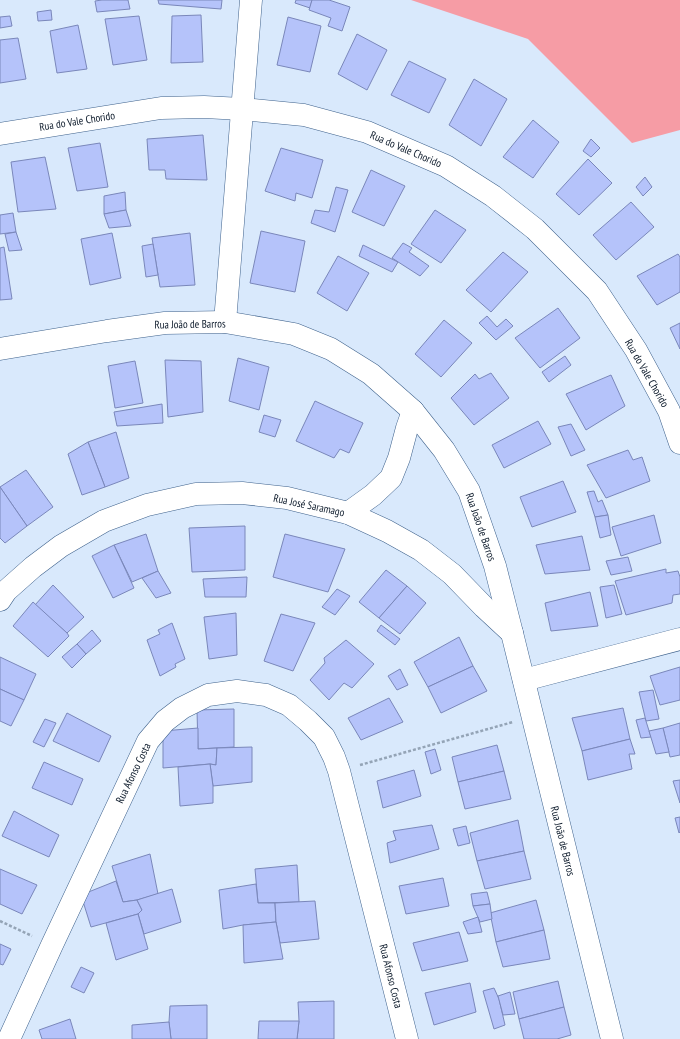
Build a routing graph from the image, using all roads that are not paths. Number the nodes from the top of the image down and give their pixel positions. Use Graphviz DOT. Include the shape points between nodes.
graph roads {
  1 [pos="251,0"];
  2 [pos="242,109"];
  3 [pos="0,134"];
  4 [pos="225,322"];
  5 [pos="0,349"];
  6 [pos="413,411"];
  7 [pos="680,443"];
  8 [pos="348,513"];
  9 [pos="0,600"];
  10 [pos="512,633"];
  11 [pos="680,639"];
  12 [pos="524,680"];
  13 [pos="9,1039"];
  14 [pos="407,1039"];
  15 [pos="612,1039"];
  1 -- 2 [label="street"];
  2 -- 3 [label="street, Rua do Vale Chorido" via="161,108"];
  2 -- 4 [label="street"];
  2 -- 7 [label="street, Rua do Vale Chorido" via="304,115 367,132 446,166 493,196 535,229 597,291 636,350 669,411"];
  4 -- 5 [label="street, Rua João de Barros" via="165,323 107,330"];
  4 -- 6 [label="street, Rua João de Barros" via="294,334 331,349 371,374"];
  6 -- 8 [label="street" via="391,478"];
  6 -- 10 [label="street, Rua João de Barros" via="444,450 469,491 495,566"];
  8 -- 9 [label="street, Rua José Saramago" via="287,498 242,493 196,494 147,505 104,521 61,546 33,567 6,591"];
  8 -- 10 [label="street, Rua José Saramago" via="421,550 452,574"];
  10 -- 12 [label="street, Rua João de Barros"];
  11 -- 12 [label="street"];
  12 -- 15 [label="street, Rua João de Barros"];
  13 -- 14 [label="street, Rua Afonso Costa" via="148,741 165,721 182,708 208,695 237,691 266,695 289,705 324,737 334,757"];
}
